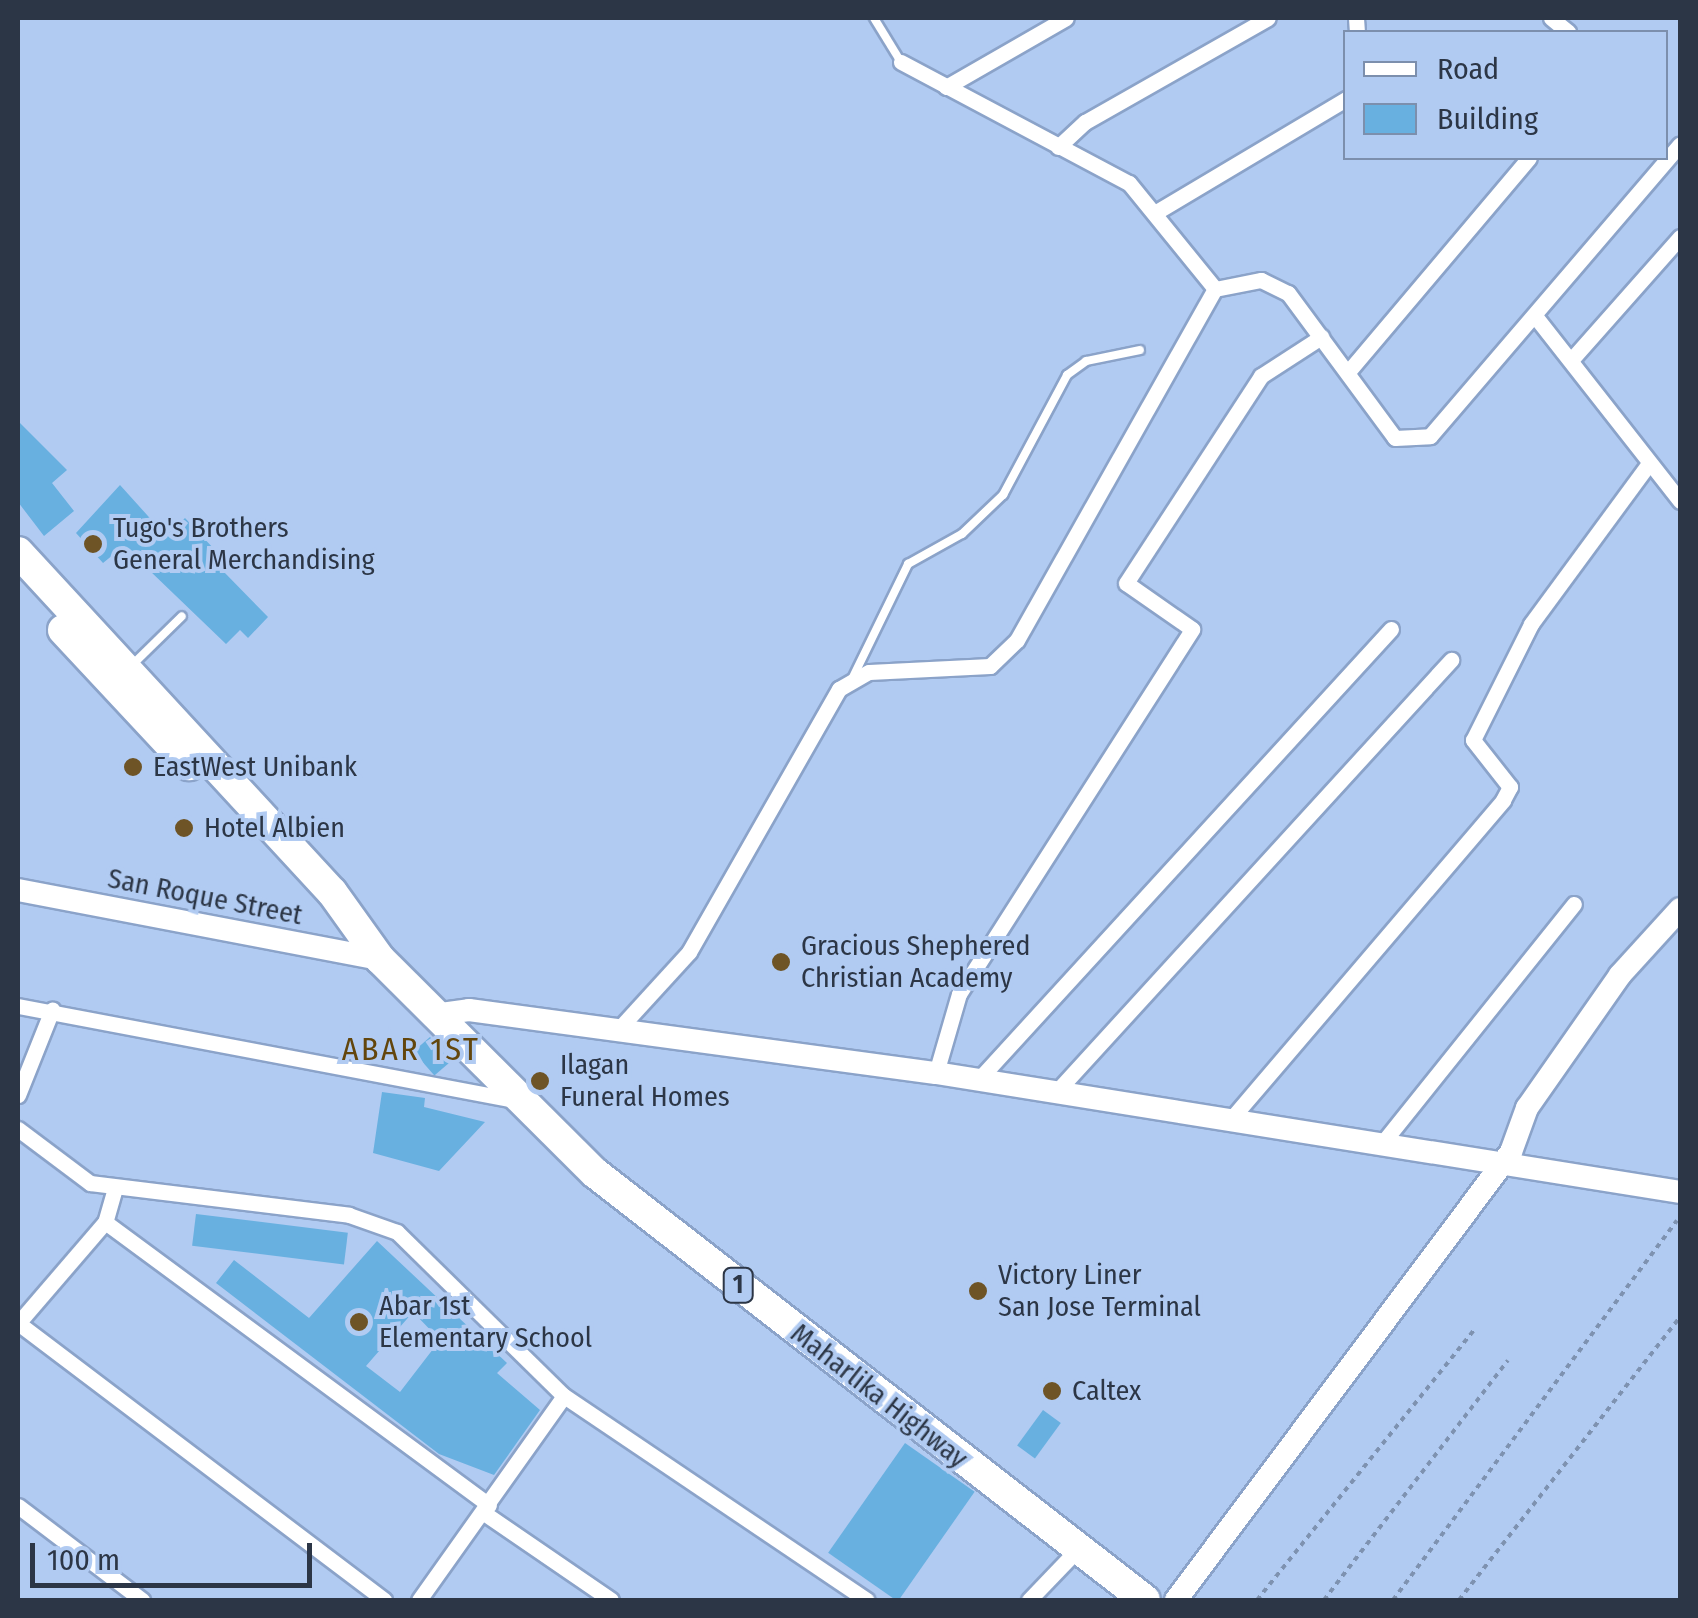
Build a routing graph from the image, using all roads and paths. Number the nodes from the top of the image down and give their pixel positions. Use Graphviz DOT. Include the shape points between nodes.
graph roads {
  1 [pos="874,18"];
  2 [pos="1066,18"];
  3 [pos="1268,18"];
  4 [pos="901,62"];
  5 [pos="946,87"];
  6 [pos="1343,101"];
  7 [pos="1058,147"];
  8 [pos="1526,160"];
  9 [pos="1667,160"];
  10 [pos="1158,210"];
  11 [pos="1680,237"];
  12 [pos="1215,289"];
  13 [pos="1535,316"];
  14 [pos="1321,337"];
  15 [pos="1140,350"];
  16 [pos="1572,359"];
  17 [pos="1348,372"];
  18 [pos="1648,464"];
  19 [pos="1680,501"];
  20 [pos="18,552"];
  21 [pos="18,580"];
  22 [pos="182,616"];
  23 [pos="72,625"];
  24 [pos="1391,629"];
  25 [pos="1451,660"];
  26 [pos="121,676"];
  27 [pos="852,677"];
  28 [pos="18,890"];
  29 [pos="1574,904"];
  30 [pos="1680,909"];
  31 [pos="370,947"];
  32 [pos="18,1006"];
  33 [pos="52,1010"];
  34 [pos="434,1015"];
  35 [pos="616,1032"];
  36 [pos="936,1073"];
  37 [pos="979,1079"];
  38 [pos="1058,1090"];
  39 [pos="18,1095"];
  40 [pos="519,1100"];
  41 [pos="1232,1119"];
  42 [pos="18,1129"];
  43 [pos="1380,1146"];
  44 [pos="1499,1166"];
  45 [pos="114,1188"];
  46 [pos="1680,1192"];
  47 [pos="106,1222"];
  48 [pos="1677,1222"];
  49 [pos="1680,1317"];
  50 [pos="1474,1330"];
  51 [pos="1508,1360"];
  52 [pos="564,1396"];
  53 [pos="18,1506"];
  54 [pos="487,1509"];
  55 [pos="1076,1550"];
  56 [pos="142,1600"];
  57 [pos="384,1600"];
  58 [pos="420,1600"];
  59 [pos="611,1600"];
  60 [pos="866,1600"];
  61 [pos="1028,1600"];
  62 [pos="1145,1600"];
  63 [pos="1176,1600"];
  64 [pos="1258,1600"];
  65 [pos="1324,1600"];
  66 [pos="1393,1600"];
  67 [pos="1459,1600"];
  1 -- 4 [label="lane"];
  2 -- 5 [label="street"];
  3 -- 7 [label="street" via="1085,122"];
  4 -- 5 [label="street"];
  5 -- 7 [label="street"];
  6 -- 10 [label="street"];
  7 -- 10 [label="street" via="1129,183"];
  8 -- 17 [label="street"];
  9 -- 13 [label="street"];
  10 -- 12 [label="street"];
  11 -- 16 [label="street"];
  12 -- 14 [label="street" via="1261,280 1288,294"];
  12 -- 27 [label="street" via="1002,658 967,670"];
  13 -- 16 [label="street"];
  13 -- 17 [label="street" via="1430,436 1395,438"];
  14 -- 17 [label="street"];
  14 -- 36 [label="street" via="1261,376 1126,582 1192,629 959,994"];
  15 -- 27 [label="lane" via="1086,361 1068,375 1003,495 962,534 908,564"];
  16 -- 18 [label="street"];
  18 -- 19 [label="street"];
  18 -- 41 [label="street" via="1532,624 1472,740 1510,787 1503,800"];
  20 -- 23 [label="highway, Maharlika Highway / 1"];
  21 -- 23 [label="highway, Maharlika Highway / 1"];
  22 -- 26 [label="lane"];
  23 -- 26 [label="highway, Maharlika Highway / 1"];
  24 -- 37 [label="street"];
  25 -- 38 [label="street"];
  26 -- 31 [label="highway, Maharlika Highway / 1" via="315,900"];
  27 -- 35 [label="street" via="820,716 689,952"];
  28 -- 31 [label="street, San Roque Street"];
  29 -- 43 [label="street"];
  30 -- 44 [label="street" via="1610,990 1527,1108"];
  31 -- 34 [label="highway, Maharlika Highway / 1"];
  32 -- 33 [label="street"];
  33 -- 39 [label="street"];
  33 -- 40 [label="street"];
  34 -- 35 [label="street" via="469,1010"];
  34 -- 40 [label="highway, Maharlika Highway / 1"];
  35 -- 36 [label="street"];
  36 -- 37 [label="street"];
  37 -- 38 [label="street"];
  38 -- 41 [label="street"];
  40 -- 55 [label="highway, Maharlika Highway / 1" via="594,1173"];
  41 -- 43 [label="street"];
  42 -- 45 [label="street" via="80,1179"];
  43 -- 44 [label="street"];
  44 -- 46 [label="street"];
  44 -- 63 [label="street"];
  45 -- 47 [label="street"];
  45 -- 52 [label="street" via="350,1215 398,1232"];
  47 -- 54 [label="street"];
  47 -- 57 [label="street" via="18,1323"];
  48 -- 66 [label="path"];
  49 -- 67 [label="path"];
  50 -- 64 [label="path"];
  51 -- 65 [label="path"];
  52 -- 54 [label="street"];
  52 -- 60 [label="street"];
  53 -- 56 [label="street"];
  54 -- 58 [label="street"];
  54 -- 59 [label="street"];
  55 -- 61 [label="street"];
  55 -- 62 [label="highway, Maharlika Highway / 1"];
}
